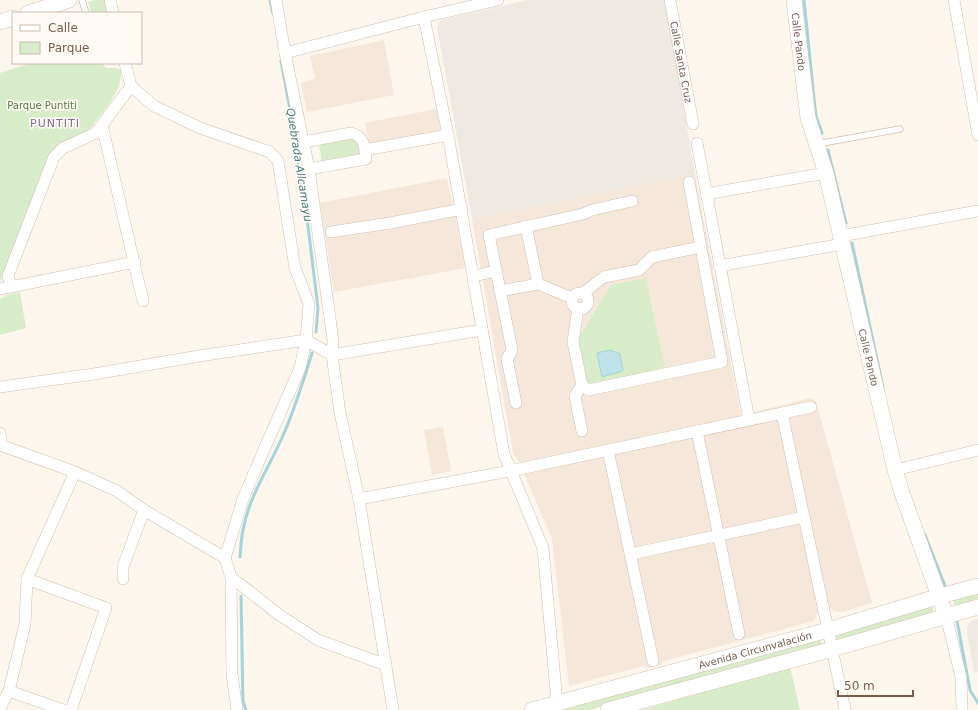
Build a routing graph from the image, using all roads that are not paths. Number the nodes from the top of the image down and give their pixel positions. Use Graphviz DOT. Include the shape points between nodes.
graph roads {
  1 [pos="69,0"];
  2 [pos="82,0"];
  3 [pos="110,0"];
  4 [pos="276,0"];
  5 [pos="498,0"];
  6 [pos="670,0"];
  7 [pos="794,0"];
  8 [pos="954,0"];
  9 [pos="472,3"];
  10 [pos="31,12"];
  11 [pos="86,12"];
  12 [pos="113,12"];
  13 [pos="424,17"];
  14 [pos="12,18"];
  15 [pos="0,22"];
  16 [pos="285,53"];
  17 [pos="125,64"];
  18 [pos="131,86"];
  19 [pos="693,124"];
  20 [pos="102,125"];
  21 [pos="900,129"];
  22 [pos="448,135"];
  23 [pos="978,135"];
  24 [pos="304,142"];
  25 [pos="697,143"];
  26 [pos="816,144"];
  27 [pos="365,150"];
  28 [pos="309,169"];
  29 [pos="826,173"];
  30 [pos="689,182"];
  31 [pos="706,194"];
  32 [pos="632,201"];
  33 [pos="462,209"];
  34 [pos="978,211"];
  35 [pos="526,226"];
  36 [pos="331,232"];
  37 [pos="842,240"];
  38 [pos="701,247"];
  39 [pos="135,262"];
  40 [pos="719,266"];
  41 [pos="496,271"];
  42 [pos="474,276"];
  43 [pos="538,284"];
  44 [pos="5,287"];
  45 [pos="500,291"];
  46 [pos="583,293"];
  47 [pos="572,298"];
  48 [pos="143,301"];
  49 [pos="578,308"];
  50 [pos="482,330"];
  51 [pos="306,340"];
  52 [pos="332,355"];
  53 [pos="582,385"];
  54 [pos="0,387"];
  55 [pos="516,403"];
  56 [pos="811,407"];
  57 [pos="782,413"];
  58 [pos="748,420"];
  59 [pos="582,431"];
  60 [pos="697,431"];
  61 [pos="0,433"];
  62 [pos="1,445"];
  63 [pos="608,450"];
  64 [pos="978,450"];
  65 [pos="895,470"];
  66 [pos="510,471"];
  67 [pos="75,472"];
  68 [pos="359,499"];
  69 [pos="144,510"];
  70 [pos="804,517"];
  71 [pos="719,535"];
  72 [pos="631,554"];
  73 [pos="225,558"];
  74 [pos="231,577"];
  75 [pos="27,579"];
  76 [pos="123,579"];
  77 [pos="978,586"];
  78 [pos="940,596"];
  79 [pos="978,607"];
  80 [pos="946,616"];
  81 [pos="828,630"];
  82 [pos="739,634"];
  83 [pos="833,649"];
  84 [pos="653,661"];
  85 [pos="386,665"];
  86 [pos="9,691"];
  87 [pos="557,703"];
  88 [pos="0,708"];
  89 [pos="62,710"];
  90 [pos="71,710"];
  91 [pos="237,710"];
  92 [pos="393,710"];
  93 [pos="532,710"];
  94 [pos="608,710"];
  95 [pos="845,710"];
  96 [pos="962,710"];
  1 -- 10 [label="main road"];
  2 -- 11 [label="lane"];
  3 -- 12 [label="street"];
  4 -- 16 [label="street"];
  5 -- 9 [label="street"];
  6 -- 19 [label="street, Calle Santa Cruz"];
  7 -- 26 [label="main road, Calle Pando" via="808,118"];
  8 -- 23 [label="street"];
  9 -- 13 [label="street"];
  13 -- 16 [label="street"];
  13 -- 22 [label="street"];
  14 -- 15 [label="main road"];
  16 -- 24 [label="street"];
  17 -- 18 [label="street"];
  18 -- 20 [label="street"];
  18 -- 51 [label="street" via="154,106 200,128 270,152 278,161 295,268 309,304"];
  20 -- 39 [label="street"];
  20 -- 44 [label="street" via="96,133 63,148 54,157"];
  21 -- 26 [label="lane"];
  22 -- 27 [label="street"];
  22 -- 33 [label="street"];
  24 -- 27 [label="street" via="351,132 361,138"];
  24 -- 28 [label="street"];
  25 -- 31 [label="street"];
  26 -- 29 [label="main road, Calle Pando"];
  27 -- 28 [label="street" via="366,159"];
  28 -- 52 [label="street" via="333,340"];
  29 -- 31 [label="street"];
  29 -- 37 [label="main road, Calle Pando"];
  30 -- 38 [label="street"];
  31 -- 40 [label="street"];
  32 -- 35 [label="street"];
  33 -- 36 [label="street"];
  33 -- 42 [label="street"];
  34 -- 37 [label="street"];
  35 -- 41 [label="street" via="489,235"];
  35 -- 43 [label="street"];
  37 -- 40 [label="street"];
  37 -- 65 [label="main road, Calle Pando"];
  38 -- 46 [label="street" via="652,257 639,270 604,278"];
  38 -- 53 [label="street" via="722,362 588,390"];
  39 -- 44 [label="street"];
  39 -- 48 [label="street"];
  40 -- 58 [label="street"];
  41 -- 42 [label="street"];
  41 -- 45 [label="street"];
  42 -- 50 [label="street"];
  43 -- 45 [label="street"];
  43 -- 47 [label="street"];
  45 -- 55 [label="street" via="512,350 507,358"];
  46 -- 47 [label="street" via="578,293"];
  46 -- 49 [label="street" via="588,302 583,308"];
  47 -- 49 [label="street" via="574,306"];
  49 -- 53 [label="street" via="573,342"];
  50 -- 52 [label="street"];
  50 -- 66 [label="street" via="504,454"];
  51 -- 52 [label="street"];
  51 -- 54 [label="street"];
  51 -- 73 [label="street" via="300,368 243,499"];
  52 -- 68 [label="street" via="340,413"];
  53 -- 59 [label="street" via="575,396"];
  56 -- 57 [label="street"];
  57 -- 58 [label="street"];
  57 -- 70 [label="street"];
  58 -- 60 [label="street"];
  60 -- 63 [label="street"];
  60 -- 71 [label="street"];
  61 -- 62 [label="street"];
  62 -- 67 [label="street"];
  63 -- 66 [label="street"];
  63 -- 72 [label="street"];
  64 -- 65 [label="street"];
  65 -- 78 [label="main road, Calle Pando"];
  66 -- 68 [label="street"];
  66 -- 87 [label="street" via="543,548"];
  67 -- 69 [label="street" via="117,491"];
  67 -- 75 [label="street"];
  68 -- 85 [label="street"];
  69 -- 73 [label="street"];
  69 -- 76 [label="street" via="123,567"];
  70 -- 71 [label="street"];
  70 -- 81 [label="street"];
  71 -- 72 [label="street"];
  71 -- 82 [label="street"];
  72 -- 84 [label="street"];
  73 -- 74 [label="street"];
  74 -- 85 [label="street" via="278,614 318,640"];
  74 -- 91 [label="street" via="232,674"];
  75 -- 86 [label="street" via="25,624"];
  75 -- 90 [label="street" via="106,608"];
  77 -- 78 [label="main road, Avenida Circunvalación"];
  78 -- 80 [label="main road, Calle Pando"];
  78 -- 81 [label="main road, Avenida Circunvalación"];
  79 -- 80 [label="main road, Avenida Circunvalación"];
  80 -- 83 [label="main road, Avenida Circunvalación"];
  80 -- 96 [label="street, Calle Pando" via="961,677"];
  81 -- 83 [label="street"];
  81 -- 87 [label="main road, Avenida Circunvalación"];
  83 -- 94 [label="main road, Avenida Circunvalación"];
  83 -- 95 [label="street"];
  85 -- 92 [label="street"];
  86 -- 88 [label="street"];
  86 -- 89 [label="street"];
  87 -- 93 [label="main road, Avenida Circunvalación"];
}
